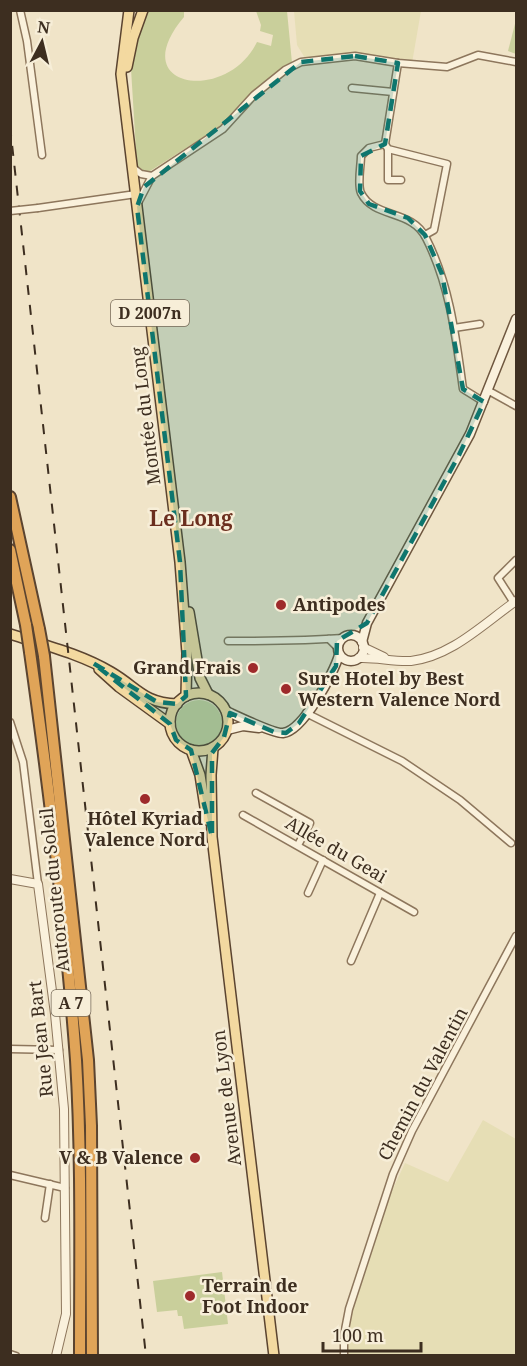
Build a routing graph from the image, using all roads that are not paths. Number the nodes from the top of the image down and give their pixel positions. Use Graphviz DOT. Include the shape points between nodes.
graph roads {
  1 [pos="20,10"];
  2 [pos="129,10"];
  3 [pos="142,10"];
  4 [pos="516,62"];
  5 [pos="398,63"];
  6 [pos="123,87"];
  7 [pos="352,88"];
  8 [pos="393,92"];
  9 [pos="386,146"];
  10 [pos="42,155"];
  11 [pos="132,167"];
  12 [pos="152,176"];
  13 [pos="401,180"];
  14 [pos="136,195"];
  15 [pos="137,207"];
  16 [pos="10,211"];
  17 [pos="425,235"];
  18 [pos="516,320"];
  19 [pos="480,324"];
  20 [pos="454,328"];
  21 [pos="489,392"];
  22 [pos="484,402"];
  23 [pos="516,405"];
  24 [pos="10,497"];
  25 [pos="10,550"];
  26 [pos="516,560"];
  27 [pos="180,562"];
  28 [pos="515,602"];
  29 [pos="367,623"];
  30 [pos="10,634"];
  31 [pos="348,637"];
  32 [pos="329,639"];
  33 [pos="228,641"];
  34 [pos="363,644"];
  35 [pos="339,651"];
  36 [pos="359,658"];
  37 [pos="390,660"];
  38 [pos="349,661"];
  39 [pos="93,663"];
  40 [pos="331,677"];
  41 [pos="208,694"];
  42 [pos="186,696"];
  43 [pos="177,704"];
  44 [pos="226,711"];
  45 [pos="306,713"];
  46 [pos="10,722"];
  47 [pos="170,724"];
  48 [pos="266,729"];
  49 [pos="227,730"];
  50 [pos="213,748"];
  51 [pos="191,750"];
  52 [pos="256,793"];
  53 [pos="243,815"];
  54 [pos="212,837"];
  55 [pos="511,843"];
  56 [pos="298,845"];
  57 [pos="323,860"];
  58 [pos="10,879"];
  59 [pos="38,884"];
  60 [pos="308,893"];
  61 [pos="380,893"];
  62 [pos="414,912"];
  63 [pos="516,936"];
  64 [pos="351,961"];
  65 [pos="10,1049"];
  66 [pos="59,1050"];
  67 [pos="10,1175"];
  68 [pos="50,1184"];
  69 [pos="65,1188"];
  70 [pos="45,1218"];
  71 [pos="10,1354"];
  72 [pos="16,1356"];
  73 [pos="56,1356"];
  74 [pos="80,1356"];
  75 [pos="92,1356"];
  76 [pos="274,1356"];
  77 [pos="344,1356"];
  1 -- 10 [label="street"];
  2 -- 6 [label="main road, Montée du Long / D 2007n" via="121,62"];
  3 -- 6 [label="main road, Montée du Long / D 2007n"];
  4 -- 5 [label="street" via="478,55 447,67"];
  5 -- 8 [label="street"];
  5 -- 12 [label="street" via="355,56 301,62 254,95 223,129"];
  6 -- 11 [label="main road, Montée du Long / D 2007n"];
  7 -- 8 [label="street"];
  8 -- 9 [label="street"];
  9 -- 13 [label="street" via="388,180"];
  9 -- 17 [label="street" via="447,164 434,230"];
  9 -- 17 [label="street" via="369,148 361,156 360,191 369,204 408,218"];
  11 -- 12 [label="street"];
  11 -- 14 [label="main road, Montée du Long / D 2007n"];
  12 -- 15 [label="street"];
  14 -- 15 [label="main road, Montée du Long / D 2007n"];
  14 -- 16 [label="street, bridge"];
  15 -- 27 [label="main road, Montée du Long / D 2007n"];
  17 -- 20 [label="street" via="442,274"];
  18 -- 21 [label="main road"];
  19 -- 20 [label="street"];
  20 -- 22 [label="street" via="463,389"];
  21 -- 22 [label="main road"];
  21 -- 23 [label="street"];
  22 -- 29 [label="main road"];
  24 -- 75 [label="highway, Autoroute du Soleil / A 7, bridge" via="44,656 88,1060"];
  25 -- 74 [label="highway, Autoroute du Soleil / A 7, bridge" via="26,625 41,732 76,1060"];
  26 -- 28 [label="street" via="498,578"];
  27 -- 41 [label="main road, Montée du Long / D 2007n" via="198,667"];
  27 -- 42 [label="main road, Montée du Long / D 2007n"];
  28 -- 37 [label="street" via="440,653 412,660"];
  29 -- 31 [label="main road"];
  29 -- 34 [label="main road"];
  30 -- 39 [label="main road"];
  31 -- 32 [label="street"];
  31 -- 34 [label="main road"];
  31 -- 35 [label="main road"];
  32 -- 33 [label="street" via="311,638 298,643"];
  32 -- 35 [label="street"];
  34 -- 36 [label="main road"];
  34 -- 37 [label="street"];
  35 -- 38 [label="main road"];
  35 -- 40 [label="main road"];
  36 -- 37 [label="street"];
  36 -- 38 [label="main road"];
  38 -- 40 [label="main road"];
  39 -- 43 [label="main road" via="148,698"];
  39 -- 47 [label="main road"];
  40 -- 45 [label="main road"];
  41 -- 42 [label="main road"];
  41 -- 44 [label="main road" via="219,700"];
  42 -- 43 [label="main road"];
  43 -- 47 [label="main road"];
  44 -- 48 [label="main road"];
  44 -- 49 [label="main road"];
  45 -- 48 [label="main road" via="286,733"];
  45 -- 55 [label="street" via="402,761 460,800"];
  46 -- 59 [label="street, Rue Jean Bart" via="23,762"];
  47 -- 51 [label="main road" via="176,740"];
  48 -- 49 [label="main road" via="243,726"];
  49 -- 50 [label="main road"];
  50 -- 51 [label="main road"];
  50 -- 54 [label="main road, Avenue de Lyon"];
  51 -- 54 [label="main road, Avenue de Lyon"];
  52 -- 56 [label="street" via="310,822"];
  53 -- 56 [label="street, Allée du Geai"];
  54 -- 76 [label="main road, Avenue de Lyon"];
  56 -- 57 [label="street, Allée du Geai"];
  57 -- 60 [label="street"];
  57 -- 61 [label="street, Allée du Geai"];
  58 -- 59 [label="street"];
  59 -- 66 [label="street, Rue Jean Bart"];
  61 -- 62 [label="street, Allée du Geai"];
  61 -- 64 [label="street"];
  63 -- 77 [label="street, Chemin du Valentin" via="393,1174 349,1309"];
  65 -- 66 [label="street"];
  66 -- 69 [label="street, Rue Jean Bart"];
  67 -- 68 [label="street"];
  68 -- 69 [label="street"];
  68 -- 70 [label="street"];
  69 -- 73 [label="street, Rue Jean Bart" via="66,1314"];
  71 -- 72 [label="street"];
}
